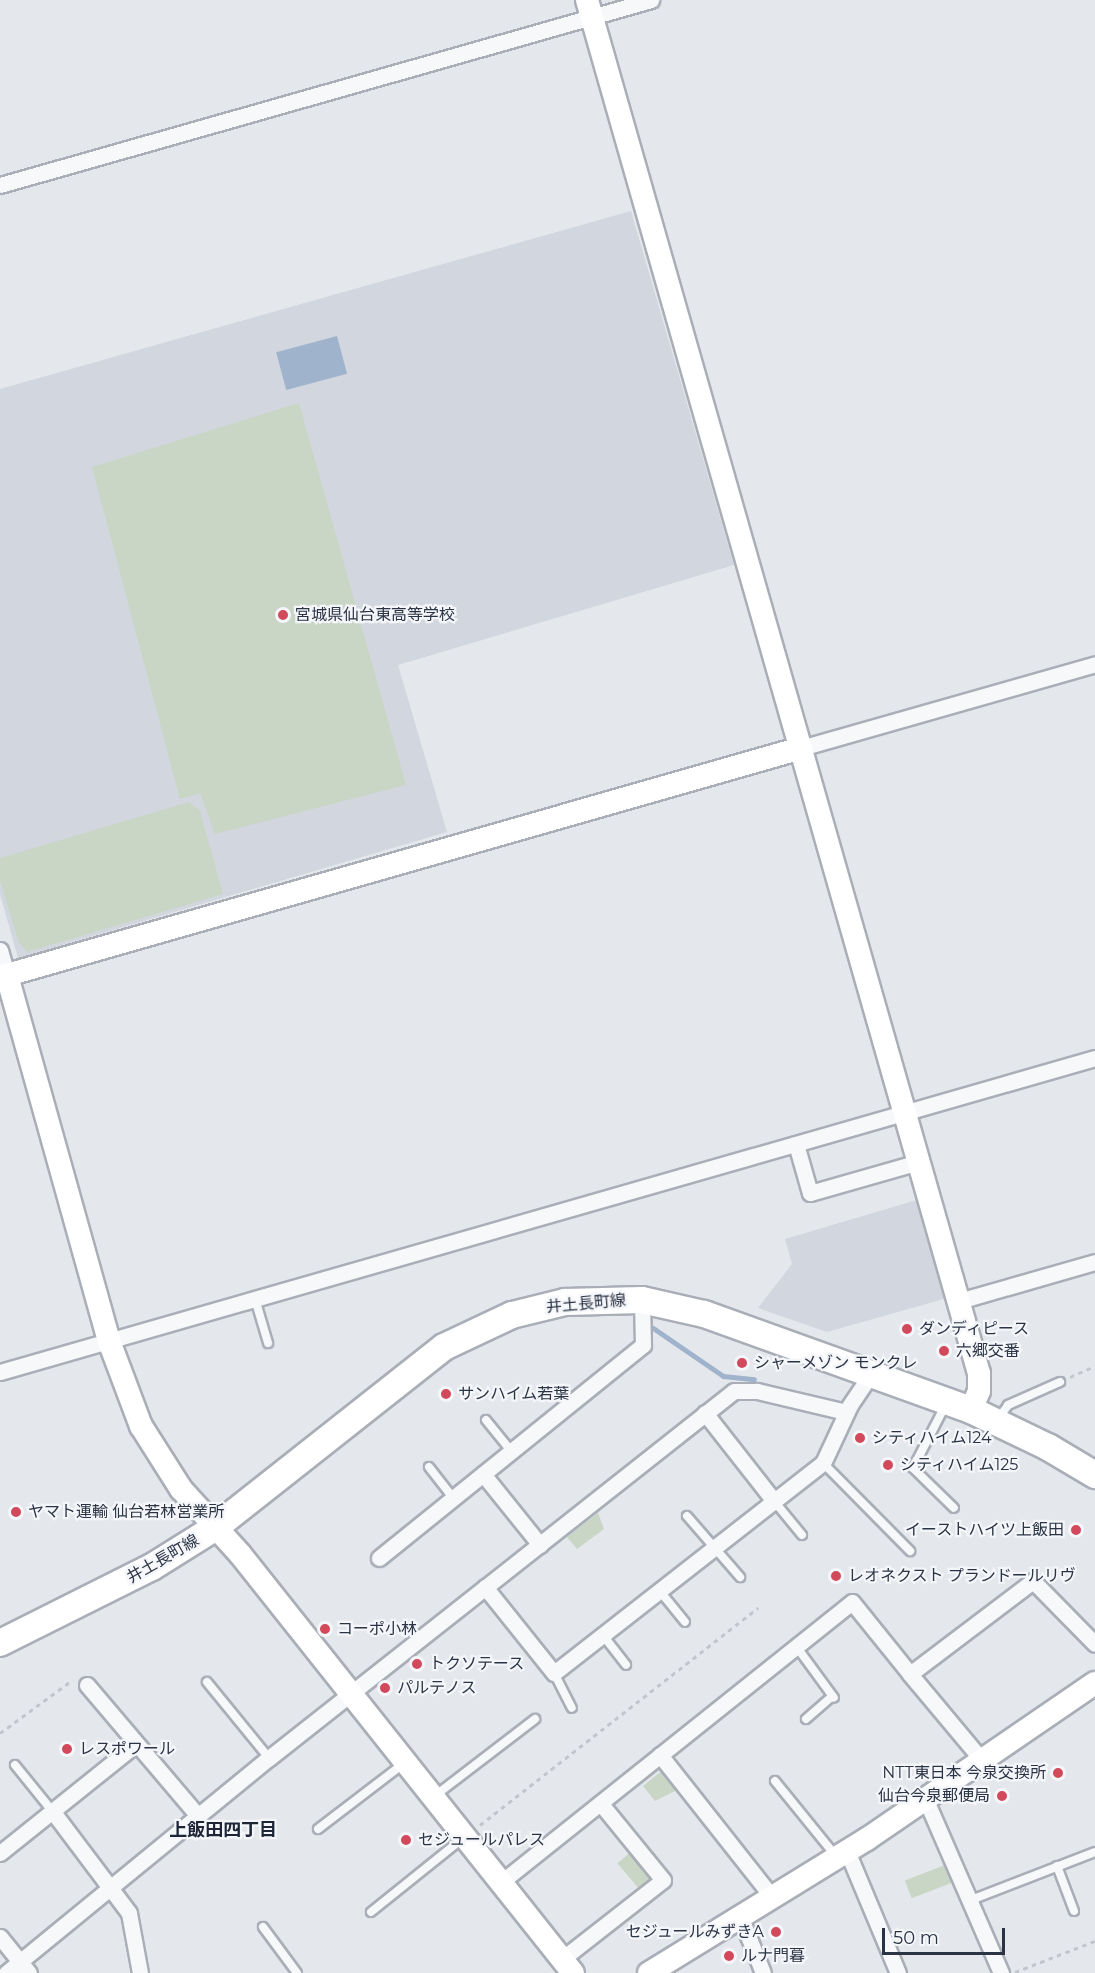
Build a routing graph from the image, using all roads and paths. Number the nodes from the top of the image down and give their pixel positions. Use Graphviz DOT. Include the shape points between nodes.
graph roads {
  1 [pos="651,0"];
  2 [pos="590,9"];
  3 [pos="0,185"];
  4 [pos="1095,664"];
  5 [pos="801,748"];
  6 [pos="0,950"];
  7 [pos="3,976"];
  8 [pos="1095,1058"];
  9 [pos="905,1113"];
  10 [pos="796,1144"];
  11 [pos="919,1162"];
  12 [pos="1095,1262"];
  13 [pos="255,1299"];
  14 [pos="642,1300"];
  15 [pos="958,1300"];
  16 [pos="109,1341"];
  17 [pos="268,1343"];
  18 [pos="1095,1366"];
  19 [pos="0,1372"];
  20 [pos="872,1372"];
  21 [pos="1060,1382"];
  22 [pos="959,1406"];
  23 [pos="846,1412"];
  24 [pos="705,1413"];
  25 [pos="486,1420"];
  26 [pos="996,1422"];
  27 [pos="511,1451"];
  28 [pos="824,1462"];
  29 [pos="429,1467"];
  30 [pos="483,1474"];
  31 [pos="1095,1475"];
  32 [pos="453,1498"];
  33 [pos="774,1500"];
  34 [pos="954,1508"];
  35 [pos="687,1516"];
  36 [pos="216,1527"];
  37 [pos="802,1535"];
  38 [pos="540,1545"];
  39 [pos="713,1548"];
  40 [pos="910,1551"];
  41 [pos="379,1558"];
  42 [pos="740,1577"];
  43 [pos="485,1587"];
  44 [pos="659,1590"];
  45 [pos="758,1608"];
  46 [pos="685,1622"];
  47 [pos="602,1634"];
  48 [pos="0,1643"];
  49 [pos="1095,1644"];
  50 [pos="796,1646"];
  51 [pos="626,1665"];
  52 [pos="554,1672"];
  53 [pos="910,1674"];
  54 [pos="207,1682"];
  55 [pos="87,1685"];
  56 [pos="1094,1687"];
  57 [pos="351,1694"];
  58 [pos="572,1708"];
  59 [pos="535,1719"];
  60 [pos="806,1719"];
  61 [pos="0,1733"];
  62 [pos="136,1744"];
  63 [pos="660,1755"];
  64 [pos="268,1758"];
  65 [pos="981,1759"];
  66 [pos="405,1762"];
  67 [pos="15,1765"];
  68 [pos="776,1781"];
  69 [pos="433,1798"];
  70 [pos="925,1798"];
  71 [pos="601,1804"];
  72 [pos="53,1812"];
  73 [pos="198,1816"];
  74 [pos="318,1830"];
  75 [pos="464,1837"];
  76 [pos="1095,1852"];
  77 [pos="0,1854"];
  78 [pos="842,1854"];
  79 [pos="1057,1866"];
  80 [pos="500,1883"];
  81 [pos="112,1887"];
  82 [pos="772,1897"];
  83 [pos="971,1900"];
  84 [pos="1074,1911"];
  85 [pos="371,1912"];
  86 [pos="740,1916"];
  87 [pos="263,1928"];
  88 [pos="0,1937"];
  89 [pos="1095,1941"];
  90 [pos="568,1966"];
  91 [pos="25,1967"];
  92 [pos="662,1969"];
  93 [pos="6,1973"];
  94 [pos="140,1973"];
  95 [pos="297,1973"];
  96 [pos="763,1973"];
  97 [pos="898,1973"];
  98 [pos="1001,1973"];
  99 [pos="1014,1973"];
  1 -- 2 [label="street"];
  2 -- 3 [label="street"];
  2 -- 5 [label="street"];
  4 -- 5 [label="street"];
  5 -- 7 [label="street"];
  5 -- 9 [label="street"];
  6 -- 7 [label="street"];
  7 -- 16 [label="street"];
  8 -- 9 [label="street"];
  9 -- 10 [label="street"];
  9 -- 11 [label="street"];
  10 -- 11 [label="street" via="810,1193"];
  10 -- 13 [label="street"];
  11 -- 15 [label="street"];
  12 -- 15 [label="street"];
  13 -- 16 [label="street"];
  13 -- 17 [label="lane"];
  14 -- 20 [label="main road, 井土長町線" via="704,1314"];
  14 -- 27 [label="street" via="643,1345"];
  14 -- 36 [label="main road, 井土長町線" via="565,1302 512,1315 468,1333 444,1347"];
  15 -- 22 [label="street" via="979,1373 979,1391"];
  16 -- 19 [label="street"];
  16 -- 36 [label="street" via="145,1433 181,1489"];
  18 -- 21 [label="path"];
  20 -- 22 [label="main road, 井土長町線"];
  20 -- 23 [label="street"];
  21 -- 26 [label="lane" via="1008,1405"];
  22 -- 26 [label="main road, 井土長町線"];
  22 -- 34 [label="lane" via="913,1468"];
  23 -- 24 [label="street" via="757,1391 734,1391"];
  23 -- 28 [label="street"];
  24 -- 33 [label="street"];
  24 -- 38 [label="street"];
  25 -- 27 [label="lane"];
  26 -- 31 [label="main road, 井土長町線"];
  27 -- 30 [label="street"];
  28 -- 33 [label="street"];
  28 -- 40 [label="lane"];
  29 -- 32 [label="lane"];
  30 -- 32 [label="street"];
  30 -- 38 [label="street"];
  32 -- 41 [label="street"];
  33 -- 37 [label="lane"];
  33 -- 39 [label="street"];
  35 -- 39 [label="lane"];
  36 -- 48 [label="main road, 井土長町線" via="152,1567"];
  36 -- 57 [label="street"];
  38 -- 43 [label="street"];
  39 -- 42 [label="lane"];
  39 -- 44 [label="street"];
  43 -- 52 [label="street"];
  43 -- 57 [label="street"];
  44 -- 46 [label="lane"];
  44 -- 47 [label="street"];
  45 -- 75 [label="path"];
  47 -- 51 [label="lane"];
  47 -- 52 [label="street"];
  49 -- 53 [label="street" via="1033,1581"];
  50 -- 53 [label="street" via="852,1602"];
  50 -- 60 [label="lane" via="833,1697"];
  50 -- 63 [label="street"];
  52 -- 58 [label="lane"];
  53 -- 65 [label="street"];
  54 -- 64 [label="lane"];
  55 -- 61 [label="path" via="73,1680"];
  55 -- 62 [label="street"];
  56 -- 65 [label="street"];
  57 -- 64 [label="street"];
  57 -- 66 [label="street"];
  59 -- 69 [label="lane"];
  62 -- 72 [label="street"];
  62 -- 73 [label="street"];
  63 -- 71 [label="street"];
  63 -- 82 [label="street"];
  64 -- 73 [label="street"];
  65 -- 70 [label="street"];
  66 -- 69 [label="street"];
  66 -- 74 [label="lane"];
  67 -- 72 [label="lane"];
  68 -- 78 [label="lane"];
  69 -- 75 [label="street"];
  70 -- 78 [label="street"];
  70 -- 83 [label="street"];
  71 -- 80 [label="street"];
  71 -- 90 [label="street" via="663,1880"];
  72 -- 77 [label="street"];
  72 -- 81 [label="street"];
  73 -- 81 [label="street"];
  75 -- 80 [label="street"];
  75 -- 85 [label="lane"];
  76 -- 79 [label="lane"];
  78 -- 82 [label="street"];
  78 -- 97 [label="street"];
  79 -- 83 [label="lane"];
  79 -- 84 [label="lane"];
  80 -- 90 [label="street"];
  81 -- 91 [label="street"];
  81 -- 94 [label="street" via="129,1913"];
  82 -- 86 [label="street"];
  83 -- 98 [label="street"];
  86 -- 92 [label="street"];
  86 -- 96 [label="street"];
  87 -- 95 [label="lane"];
  88 -- 91 [label="street"];
  89 -- 99 [label="path"];
  91 -- 93 [label="street"];
}
